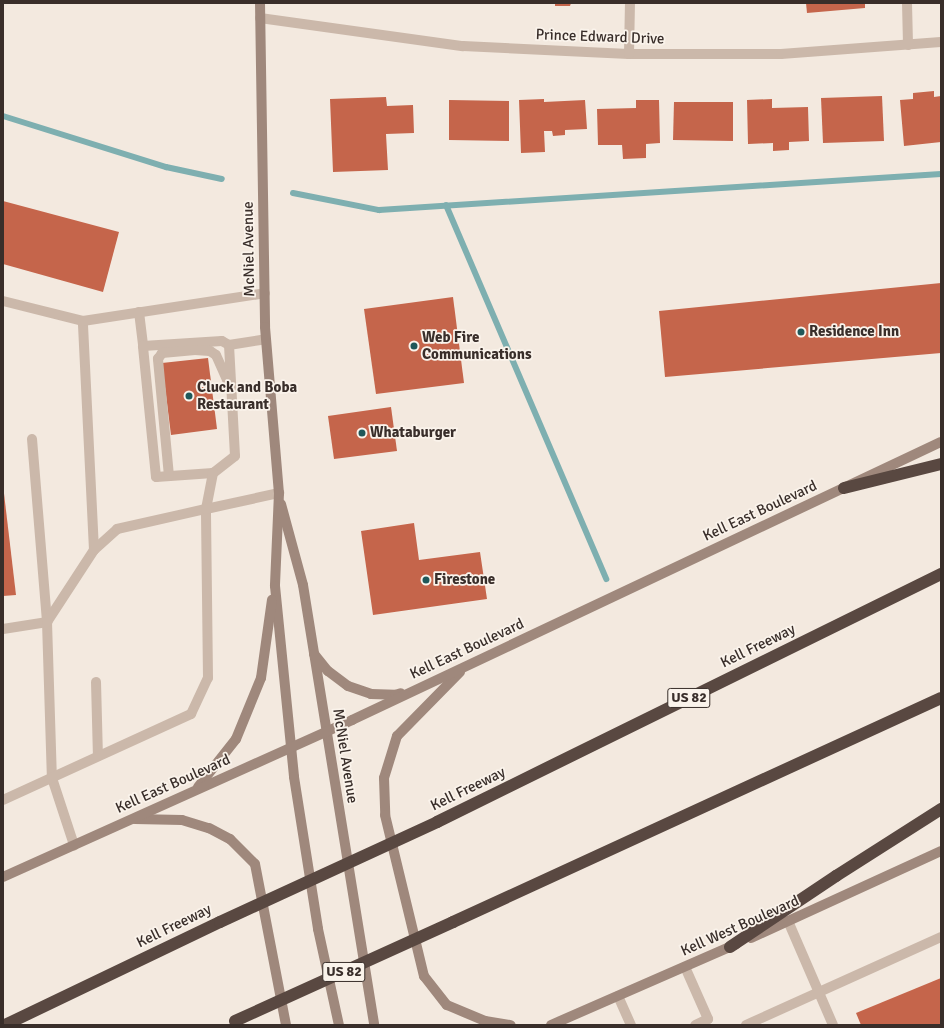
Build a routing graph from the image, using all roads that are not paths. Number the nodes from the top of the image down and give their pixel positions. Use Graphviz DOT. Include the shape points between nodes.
graph roads {
  1 [pos="260,3"];
  2 [pos="630,3"];
  3 [pos="907,3"];
  4 [pos="260,18"];
  5 [pos="941,42"];
  6 [pos="908,45"];
  7 [pos="629,54"];
  8 [pos="265,293"];
  9 [pos="3,301"];
  10 [pos="139,312"];
  11 [pos="83,321"];
  12 [pos="266,339"];
  13 [pos="229,345"];
  14 [pos="143,346"];
  15 [pos="231,387"];
  16 [pos="32,439"];
  17 [pos="941,442"];
  18 [pos="941,464"];
  19 [pos="213,474"];
  20 [pos="169,476"];
  21 [pos="844,488"];
  22 [pos="279,493"];
  23 [pos="206,509"];
  24 [pos="94,550"];
  25 [pos="941,574"];
  26 [pos="275,586"];
  27 [pos="47,622"];
  28 [pos="3,629"];
  29 [pos="313,652"];
  30 [pos="466,666"];
  31 [pos="96,682"];
  32 [pos="419,688"];
  33 [pos="941,698"];
  34 [pos="326,732"];
  35 [pos="291,747"];
  36 [pos="98,756"];
  37 [pos="52,778"];
  38 [pos="196,790"];
  39 [pos="3,800"];
  40 [pos="941,809"];
  41 [pos="132,819"];
  42 [pos="74,845"];
  43 [pos="941,851"];
  44 [pos="3,877"];
  45 [pos="788,921"];
  46 [pos="941,936"];
  47 [pos="730,947"];
  48 [pos="685,967"];
  49 [pos="819,992"];
  50 [pos="618,996"];
  51 [pos="709,1022"];
  52 [pos="231,1023"];
  53 [pos="557,1024"];
  54 [pos="5,1025"];
  55 [pos="286,1025"];
  56 [pos="339,1025"];
  57 [pos="374,1025"];
  58 [pos="511,1025"];
  59 [pos="631,1025"];
  60 [pos="695,1025"];
  61 [pos="746,1025"];
  62 [pos="833,1025"];
  1 -- 4 [label="main road, McNiel Avenue"];
  2 -- 7 [label="street"];
  3 -- 6 [label="street"];
  4 -- 7 [label="street, Prince Edward Drive" via="463,46"];
  4 -- 8 [label="main road, McNiel Avenue"];
  5 -- 6 [label="street, Prince Edward Drive"];
  6 -- 7 [label="street, Prince Edward Drive" via="781,54"];
  8 -- 10 [label="street"];
  8 -- 12 [label="main road, McNiel Avenue"];
  9 -- 11 [label="street"];
  10 -- 11 [label="street"];
  10 -- 14 [label="street"];
  11 -- 24 [label="street"];
  12 -- 13 [label="street"];
  12 -- 22 [label="main road, McNiel Avenue"];
  13 -- 14 [label="street" via="222,341"];
  13 -- 15 [label="street"];
  14 -- 20 [label="street" via="156,477"];
  15 -- 19 [label="street" via="235,456"];
  15 -- 20 [label="street" via="216,355 210,351 162,353 158,359"];
  16 -- 27 [label="street"];
  17 -- 21 [label="main road, Kell East Boulevard"];
  18 -- 21 [label="highway"];
  19 -- 20 [label="street"];
  19 -- 23 [label="street"];
  21 -- 30 [label="main road, Kell East Boulevard"];
  22 -- 23 [label="street"];
  22 -- 26 [label="main road, McNiel Avenue"];
  22 -- 29 [label="main road, McNiel Avenue" via="303,585"];
  23 -- 24 [label="street" via="117,529"];
  23 -- 36 [label="street" via="208,678 191,714"];
  24 -- 27 [label="street"];
  25 -- 54 [label="highway, Kell Freeway / US 82, bridge" via="437,822"];
  26 -- 35 [label="main road, McNiel Avenue"];
  26 -- 38 [label="main road" via="261,678 236,739"];
  27 -- 28 [label="street"];
  27 -- 37 [label="street"];
  29 -- 32 [label="main road" via="328,671 348,686 371,694 395,695"];
  29 -- 34 [label="main road, McNiel Avenue"];
  30 -- 32 [label="main road, Kell East Boulevard"];
  30 -- 58 [label="main road" via="397,736 384,778 385,815 424,976 447,1005 485,1021"];
  31 -- 36 [label="street"];
  32 -- 34 [label="main road, Kell East Boulevard"];
  33 -- 52 [label="highway, US 82, bridge"];
  34 -- 35 [label="main road, Kell East Boulevard"];
  34 -- 57 [label="main road, McNiel Avenue"];
  35 -- 38 [label="main road, Kell East Boulevard"];
  35 -- 56 [label="main road, McNiel Avenue" via="318,929"];
  36 -- 37 [label="street"];
  37 -- 39 [label="street"];
  37 -- 42 [label="street"];
  38 -- 41 [label="main road, Kell East Boulevard"];
  40 -- 47 [label="highway"];
  41 -- 42 [label="main road, Kell East Boulevard"];
  41 -- 55 [label="main road" via="182,820 209,828 230,839 255,864"];
  42 -- 44 [label="main road, Kell East Boulevard"];
  43 -- 45 [label="main road, Kell West Boulevard"];
  45 -- 47 [label="main road, Kell West Boulevard"];
  45 -- 49 [label="street"];
  46 -- 49 [label="street"];
  47 -- 48 [label="main road, Kell West Boulevard"];
  48 -- 50 [label="main road, Kell West Boulevard"];
  48 -- 51 [label="street"];
  49 -- 61 [label="street"];
  49 -- 62 [label="street"];
  50 -- 53 [label="main road, Kell West Boulevard"];
  50 -- 59 [label="street"];
  51 -- 60 [label="street"];
}
